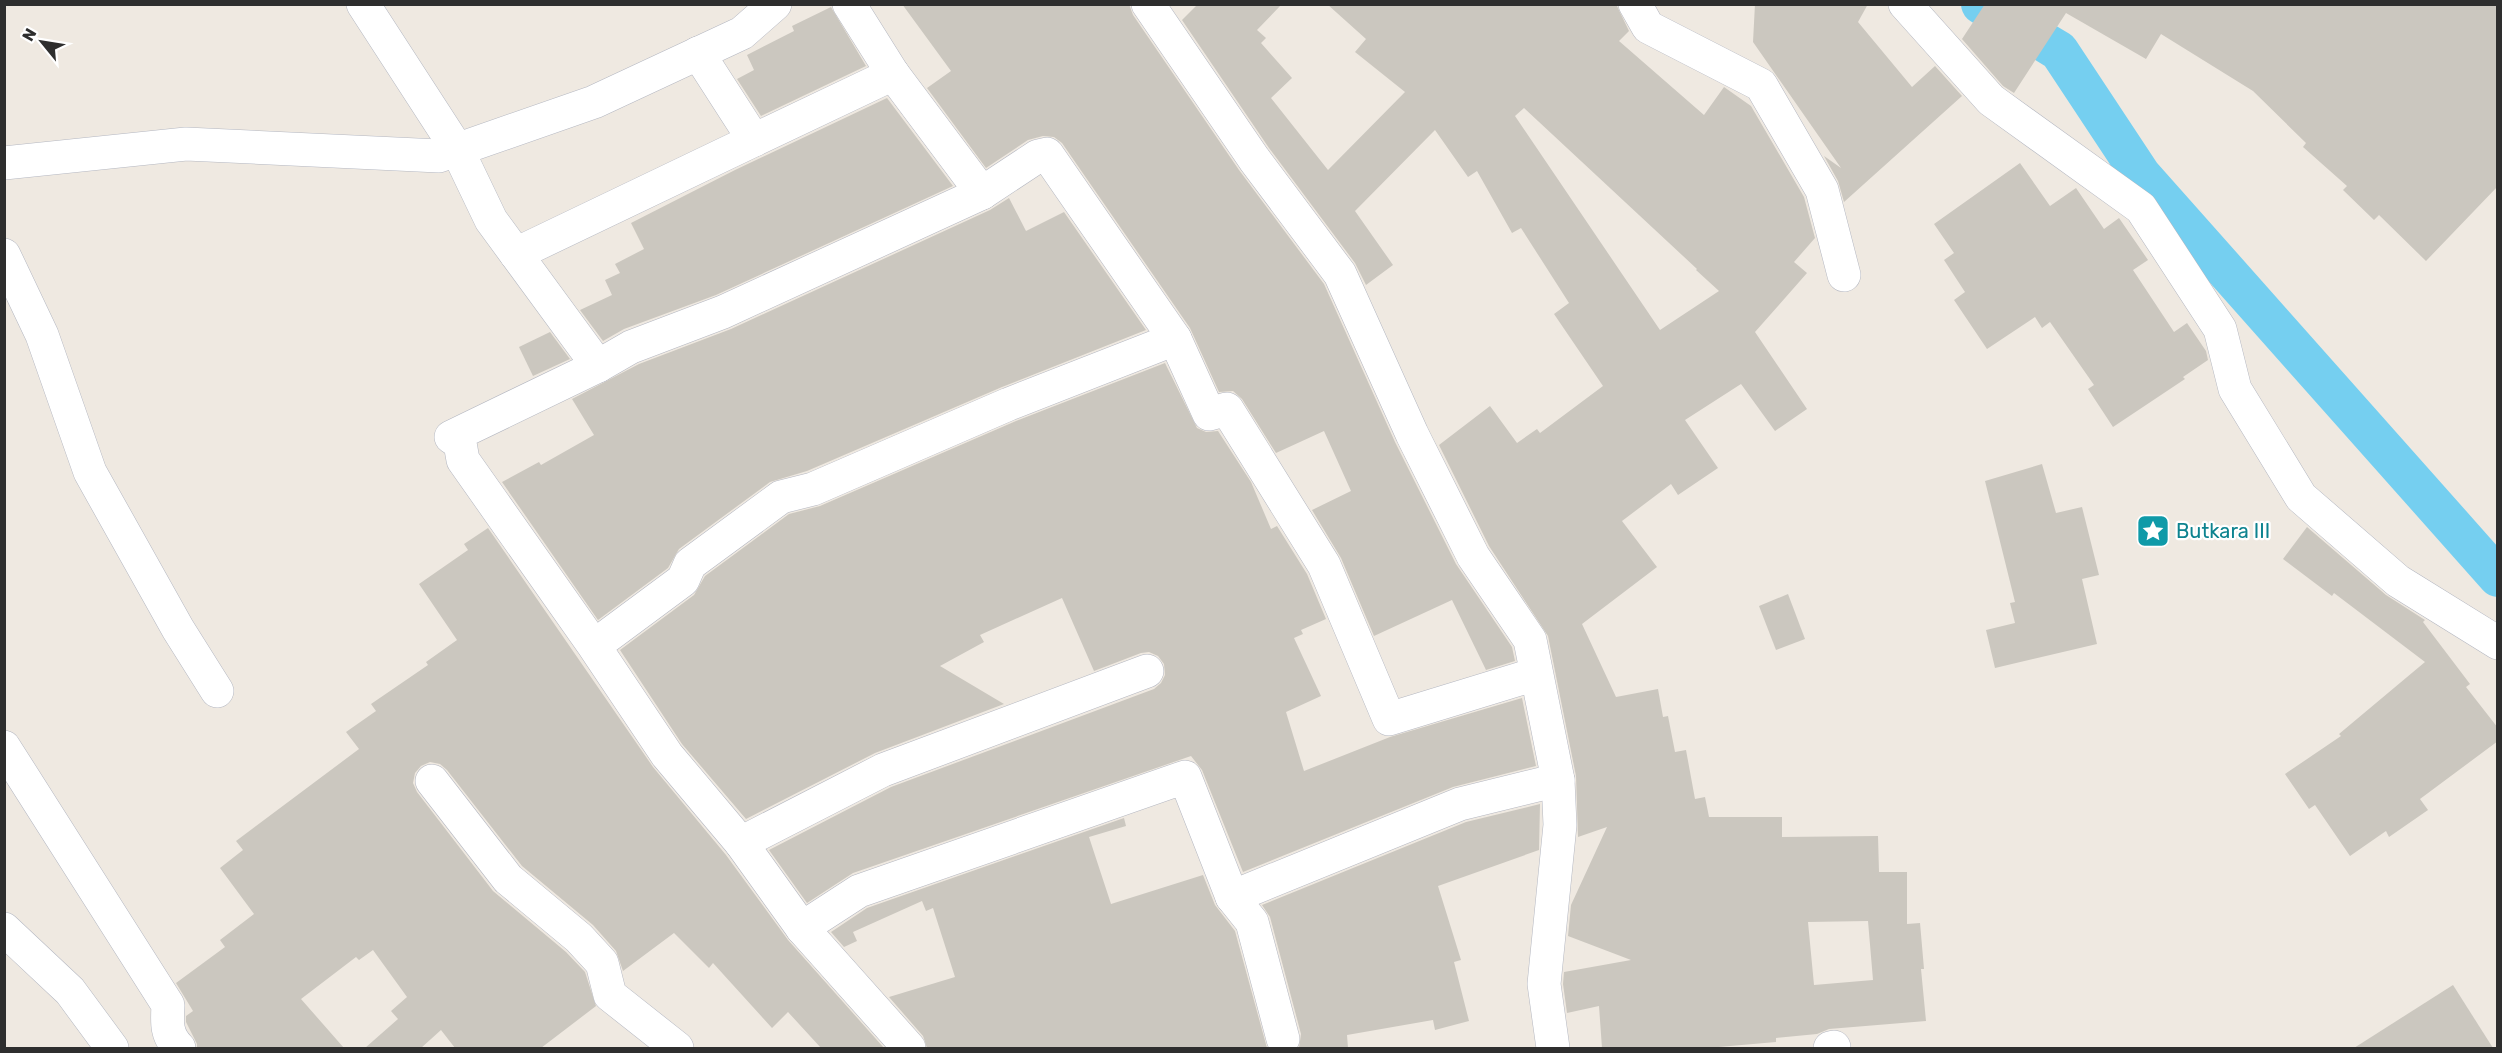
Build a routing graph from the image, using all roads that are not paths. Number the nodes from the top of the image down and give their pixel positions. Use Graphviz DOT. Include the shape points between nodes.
graph roads {
  1 [pos="363,4"];
  2 [pos="775,4"];
  3 [pos="849,4"];
  4 [pos="1148,4"];
  5 [pos="1635,4"];
  6 [pos="1905,4"];
  7 [pos="698,53"];
  8 [pos="893,74"];
  9 [pos="754,140"];
  10 [pos="458,149"];
  11 [pos="4,163"];
  12 [pos="982,193"];
  13 [pos="516,254"];
  14 [pos="4,255"];
  15 [pos="1844,275"];
  16 [pos="1176,339"];
  17 [pos="598,366"];
  18 [pos="2498,643"];
  19 [pos="594,646"];
  20 [pos="1147,672"];
  21 [pos="1536,674"];
  22 [pos="217,691"];
  23 [pos="4,747"];
  24 [pos="1558,780"];
  25 [pos="432,781"];
  26 [pos="741,843"];
  27 [pos="1232,897"];
  28 [pos="802,928"];
  29 [pos="4,929"];
  30 [pos="1283,1039"];
  31 [pos="112,1048"];
  32 [pos="179,1048"];
  33 [pos="676,1048"];
  34 [pos="909,1048"];
  35 [pos="1553,1048"];
  1 -- 10 [label="street"];
  2 -- 7 [label="street" via="742,33"];
  3 -- 8 [label="street"];
  4 -- 21 [label="street" via="1254,159 1340,274 1412,434 1473,556 1530,640"];
  5 -- 15 [label="street" via="1648,27 1761,85 1822,190"];
  6 -- 18 [label="street" via="1991,100 2141,208 2220,329 2235,389 2301,497 2398,581"];
  7 -- 9 [label="street"];
  7 -- 10 [label="street" via="594,102"];
  8 -- 9 [label="street"];
  8 -- 12 [label="street"];
  9 -- 13 [label="street"];
  10 -- 11 [label="street" via="439,156 186,144"];
  10 -- 13 [label="street" via="491,220"];
  12 -- 16 [label="street" via="1047,154"];
  12 -- 17 [label="street" via="723,312 631,347"];
  13 -- 17 [label="street"];
  14 -- 22 [label="street" via="42,335 90,472"];
  16 -- 19 [label="street" via="1009,404 813,489 781,497 690,564 683,580"];
  16 -- 21 [label="street" via="1209,414 1227,409 1324,565 1389,719"];
  17 -- 19 [label="street" via="451,437 460,443 463,460"];
  19 -- 26 [label="street" via="666,755"];
  20 -- 26 [label="street" via="883,770"];
  21 -- 24 [label="street"];
  23 -- 32 [label="street" via="168,1005 167,1028"];
  24 -- 27 [label="street" via="1460,804"];
  24 -- 35 [label="street" via="1560,825 1544,984"];
  25 -- 33 [label="street" via="508,879 579,938 602,963 610,995"];
  26 -- 28 [label="street"];
  27 -- 28 [label="street" via="1185,777 859,891"];
  27 -- 30 [label="street" via="1252,922"];
  28 -- 34 [label="street"];
  29 -- 31 [label="street" via="70,991"];
}
